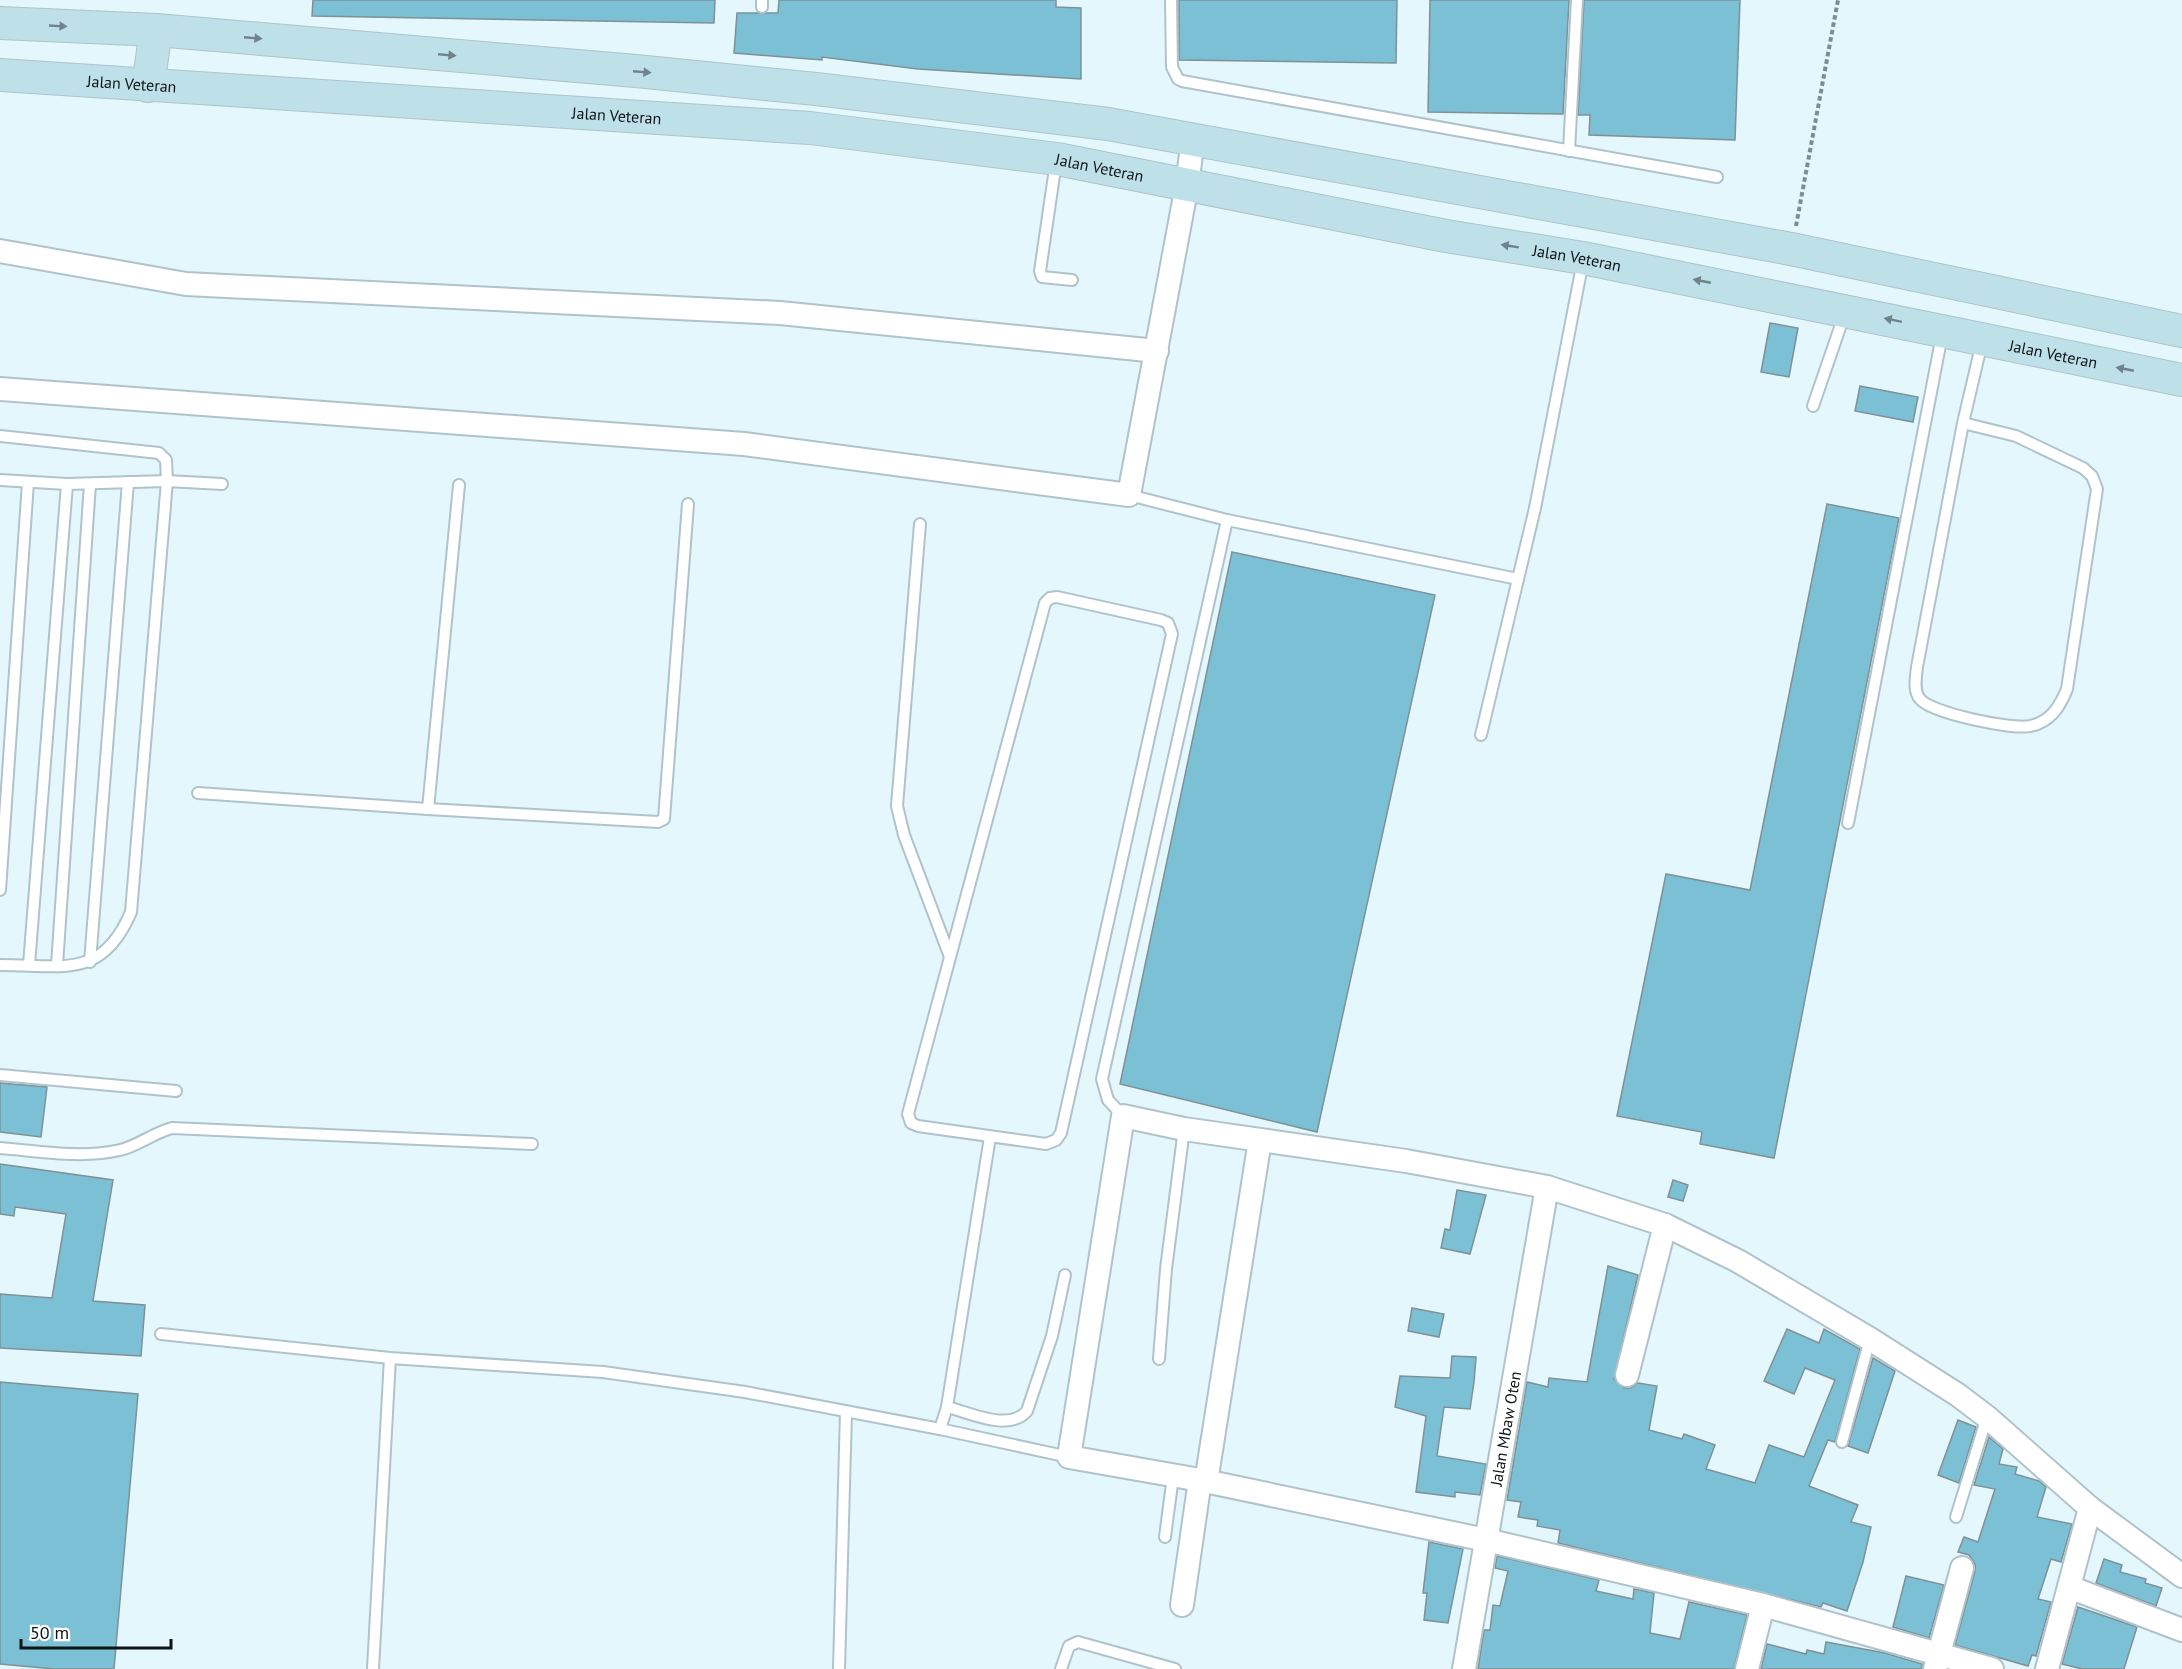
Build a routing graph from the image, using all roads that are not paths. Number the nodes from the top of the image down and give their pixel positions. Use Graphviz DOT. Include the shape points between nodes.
graph roads {
  1 [pos="1171,0"];
  2 [pos="1577,0"];
  3 [pos="0,23"];
  4 [pos="156,30"];
  5 [pos="0,75"];
  6 [pos="148,86"];
  7 [pos="1193,139"];
  8 [pos="1569,151"];
  9 [pos="1057,159"];
  10 [pos="1718,177"];
  11 [pos="1187,185"];
  12 [pos="0,251"];
  13 [pos="1583,258"];
  14 [pos="1072,280"];
  15 [pos="1846,310"];
  16 [pos="1943,330"];
  17 [pos="2182,331"];
  18 [pos="1983,340"];
  19 [pos="1157,351"];
  20 [pos="2182,380"];
  21 [pos="0,389"];
  22 [pos="1813,406"];
  23 [pos="1963,423"];
  24 [pos="0,436"];
  25 [pos="0,480"];
  26 [pos="167,481"];
  27 [pos="28,482"];
  28 [pos="128,482"];
  29 [pos="67,484"];
  30 [pos="90,484"];
  31 [pos="222,484"];
  32 [pos="459,485"];
  33 [pos="1129,495"];
  34 [pos="687,504"];
  35 [pos="1227,520"];
  36 [pos="920,524"];
  37 [pos="1518,579"];
  38 [pos="1481,735"];
  39 [pos="198,793"];
  40 [pos="428,809"];
  41 [pos="1848,823"];
  42 [pos="0,890"];
  43 [pos="950,957"];
  44 [pos="90,962"];
  45 [pos="0,965"];
  46 [pos="29,965"];
  47 [pos="57,965"];
  48 [pos="0,1075"];
  49 [pos="176,1091"];
  50 [pos="1122,1126"];
  51 [pos="1184,1129"];
  52 [pos="990,1137"];
  53 [pos="532,1144"];
  54 [pos="0,1148"];
  55 [pos="1258,1152"];
  56 [pos="1547,1187"];
  57 [pos="1665,1224"];
  58 [pos="1065,1275"];
  59 [pos="161,1334"];
  60 [pos="1868,1346"];
  61 [pos="390,1358"];
  62 [pos="1159,1359"];
  63 [pos="1627,1375"];
  64 [pos="947,1407"];
  65 [pos="846,1412"];
  66 [pos="1985,1424"];
  67 [pos="940,1429"];
  68 [pos="1842,1442"];
  69 [pos="1069,1457"];
  70 [pos="1173,1476"];
  71 [pos="1203,1481"];
  72 [pos="1956,1517"];
  73 [pos="2087,1517"];
  74 [pos="1165,1537"];
  75 [pos="1486,1540"];
  76 [pos="1962,1568"];
  77 [pos="2182,1576"];
  78 [pos="2069,1587"];
  79 [pos="1182,1605"];
  80 [pos="1763,1605"];
  81 [pos="2182,1630"];
  82 [pos="1936,1661"];
  83 [pos="373,1669"];
  84 [pos="839,1669"];
  85 [pos="1061,1669"];
  86 [pos="1175,1669"];
  87 [pos="1464,1669"];
  88 [pos="1747,1669"];
  89 [pos="1992,1669"];
  90 [pos="2047,1669"];
  1 -- 8 [label="lane" via="1172,67 1178,79"];
  2 -- 8 [label="lane"];
  3 -- 4 [label="main road, one-way"];
  4 -- 6 [label="main road"];
  4 -- 7 [label="main road, one-way" via="816,88 1108,124"];
  5 -- 6 [label="main road, Jalan Veteran"];
  6 -- 9 [label="main road, Jalan Veteran" via="810,128"];
  7 -- 11 [label="street"];
  7 -- 17 [label="main road" via="1791,249"];
  8 -- 10 [label="lane"];
  9 -- 11 [label="main road, Jalan Veteran"];
  9 -- 14 [label="lane" via="1040,271 1042,277"];
  13 -- 11 [label="main road, Jalan Veteran, one-way" via="1446,236"];
  11 -- 19 [label="street"];
  12 -- 19 [label="street" via="186,284 780,313"];
  15 -- 13 [label="main road, Jalan Veteran, one-way"];
  13 -- 37 [label="lane"];
  16 -- 15 [label="main road, Jalan Veteran, one-way"];
  15 -- 22 [label="lane"];
  16 -- 18 [label="main road, Jalan Veteran"];
  16 -- 41 [label="lane"];
  20 -- 18 [label="main road, Jalan Veteran, one-way"];
  18 -- 23 [label="lane"];
  19 -- 33 [label="street"];
  21 -- 33 [label="street" via="744,444"];
  23 -- 23 [label="lane" via="1916,689 1920,699 1937,710 2016,727 2031,726 2058,709 2067,689 2097,489 2092,476 2083,468 2016,436"];
  24 -- 26 [label="lane" via="159,453 166,460"];
  25 -- 27 [label="lane"];
  26 -- 28 [label="lane"];
  26 -- 31 [label="lane"];
  26 -- 44 [label="lane" via="131,912 118,939"];
  27 -- 29 [label="lane"];
  27 -- 42 [label="lane"];
  28 -- 30 [label="lane"];
  28 -- 44 [label="lane"];
  29 -- 30 [label="lane"];
  29 -- 46 [label="lane"];
  30 -- 47 [label="lane"];
  32 -- 40 [label="lane"];
  33 -- 35 [label="lane"];
  34 -- 40 [label="lane" via="664,819 658,822"];
  35 -- 37 [label="lane"];
  35 -- 50 [label="lane" via="1102,1079"];
  36 -- 43 [label="lane" via="897,806"];
  37 -- 38 [label="lane"];
  39 -- 40 [label="lane"];
  43 -- 52 [label="lane" via="908,1114 911,1123 918,1126"];
  43 -- 52 [label="lane" via="1045,603 1050,598 1065,598 1168,623 1172,634 1061,1132 1056,1140 1046,1144"];
  44 -- 47 [label="lane"];
  45 -- 46 [label="lane"];
  46 -- 47 [label="lane"];
  48 -- 49 [label="lane"];
  50 -- 51 [label="street"];
  50 -- 69 [label="street"];
  51 -- 55 [label="street"];
  51 -- 62 [label="lane"];
  52 -- 64 [label="lane"];
  53 -- 54 [label="lane" via="172,1128 109,1152"];
  55 -- 56 [label="street" via="1406,1161"];
  55 -- 71 [label="street"];
  56 -- 57 [label="street"];
  56 -- 75 [label="street, Jalan Mbaw Oten"];
  57 -- 60 [label="street" via="1738,1261"];
  57 -- 63 [label="street"];
  58 -- 64 [label="lane" via="1052,1336 1027,1411 1020,1419 1009,1422"];
  59 -- 61 [label="lane"];
  60 -- 66 [label="street"];
  60 -- 68 [label="lane"];
  61 -- 65 [label="lane" via="603,1372 745,1392"];
  61 -- 83 [label="lane"];
  64 -- 67 [label="lane"];
  65 -- 67 [label="lane"];
  65 -- 84 [label="lane"];
  66 -- 72 [label="lane"];
  66 -- 73 [label="street"];
  67 -- 69 [label="lane"];
  69 -- 70 [label="street"];
  70 -- 71 [label="street"];
  70 -- 74 [label="lane"];
  71 -- 75 [label="street"];
  71 -- 79 [label="street"];
  73 -- 77 [label="street"];
  73 -- 78 [label="street"];
  75 -- 80 [label="street"];
  75 -- 87 [label="street, Jalan Mbaw Oten"];
  76 -- 82 [label="street"];
  78 -- 81 [label="street"];
  78 -- 90 [label="street"];
  80 -- 82 [label="street"];
  80 -- 88 [label="street"];
  82 -- 89 [label="street"];
  85 -- 86 [label="lane" via="1069,1647 1082,1642"];
}
